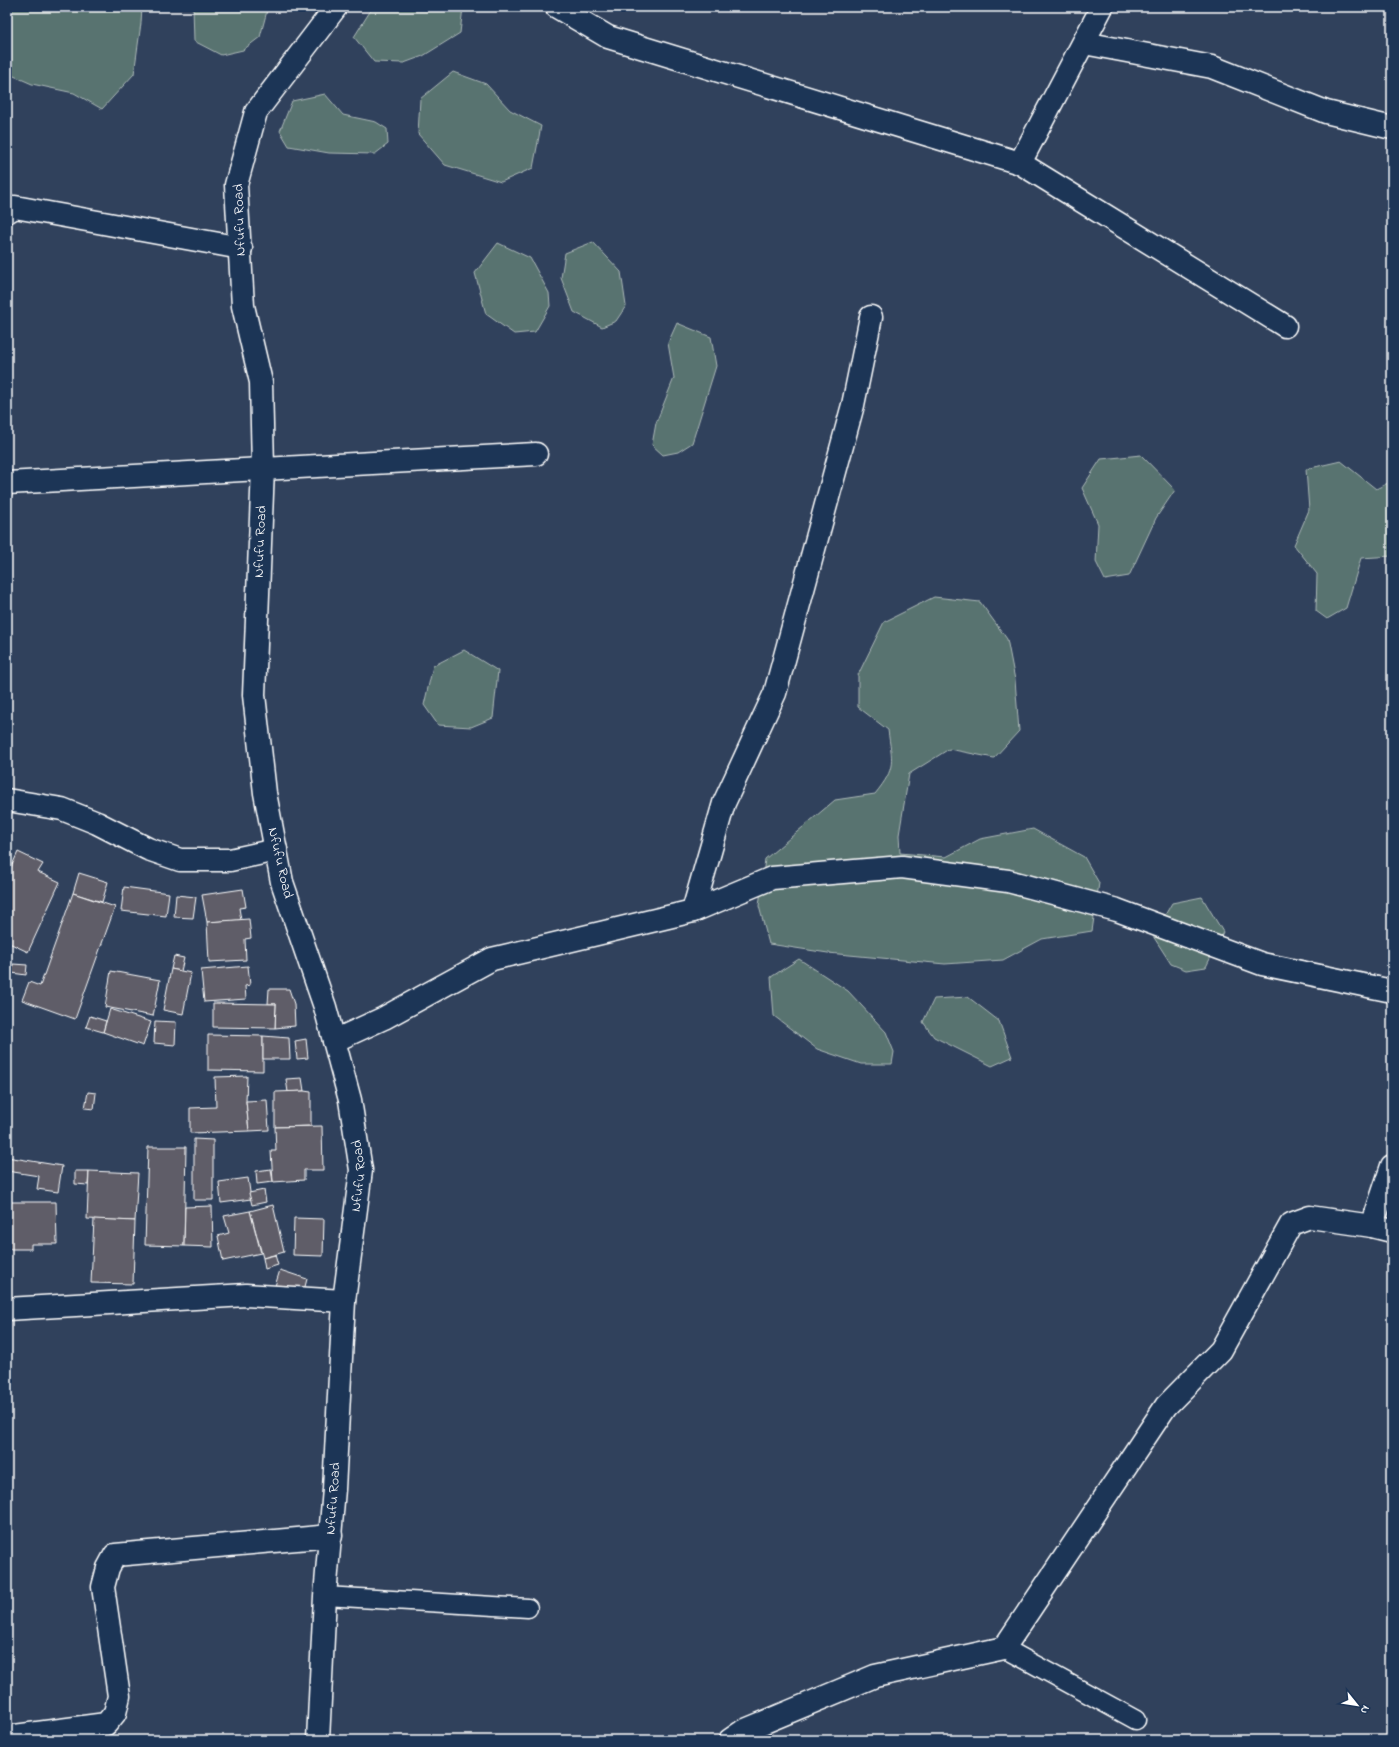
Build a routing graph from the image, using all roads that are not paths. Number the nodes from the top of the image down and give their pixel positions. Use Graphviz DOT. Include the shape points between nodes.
graph roads {
  1 [pos="336,7"];
  2 [pos="557,7"];
  3 [pos="1102,7"];
  4 [pos="1084,43"];
  5 [pos="1392,128"];
  6 [pos="1020,164"];
  7 [pos="7,212"];
  8 [pos="241,248"];
  9 [pos="871,317"];
  10 [pos="1285,326"];
  11 [pos="536,454"];
  12 [pos="263,468"];
  13 [pos="7,483"];
  14 [pos="7,800"];
  15 [pos="276,850"];
  16 [pos="693,911"];
  17 [pos="1392,991"];
  18 [pos="334,1041"];
  19 [pos="1392,1166"];
  20 [pos="1382,1229"];
  21 [pos="344,1301"];
  22 [pos="7,1309"];
  23 [pos="331,1536"];
  24 [pos="325,1596"];
  25 [pos="528,1608"];
  26 [pos="1004,1648"];
  27 [pos="1136,1720"];
  28 [pos="7,1737"];
  29 [pos="318,1740"];
  30 [pos="730,1740"];
  1 -- 8 [label="street, Nfufu Road" via="256,112 236,185"];
  2 -- 6 [label="street" via="608,37"];
  3 -- 4 [label="street"];
  4 -- 5 [label="street" via="1212,67 1326,112"];
  4 -- 6 [label="street"];
  6 -- 10 [label="street"];
  7 -- 8 [label="street" via="15,207"];
  8 -- 12 [label="street, Nfufu Road" via="243,306 261,382"];
  9 -- 16 [label="street" via="853,405 775,693 724,803"];
  11 -- 12 [label="street"];
  12 -- 13 [label="street"];
  12 -- 15 [label="street, Nfufu Road" via="254,695 264,793"];
  14 -- 15 [label="street" via="62,809 97,823 148,849 180,860 230,860"];
  15 -- 18 [label="street, Nfufu Road" via="282,882 325,1006"];
  16 -- 17 [label="street" via="772,878 902,867 1008,881 1117,910 1262,964"];
  16 -- 18 [label="street" via="492,959 384,1018"];
  18 -- 21 [label="street, Nfufu Road" via="350,1100 361,1170"];
  19 -- 20 [label="street"];
  20 -- 26 [label="street" via="1310,1217 1290,1224 1221,1350 1166,1406"];
  21 -- 22 [label="street" via="246,1295"];
  21 -- 23 [label="street, Nfufu Road"];
  23 -- 24 [label="street, Nfufu Road"];
  23 -- 28 [label="street" via="115,1555 103,1587 119,1696 115,1713 106,1724"];
  24 -- 25 [label="lane"];
  24 -- 29 [label="street, Nfufu Road"];
  26 -- 27 [label="lane"];
  26 -- 30 [label="street" via="875,1676 743,1731"];
}
